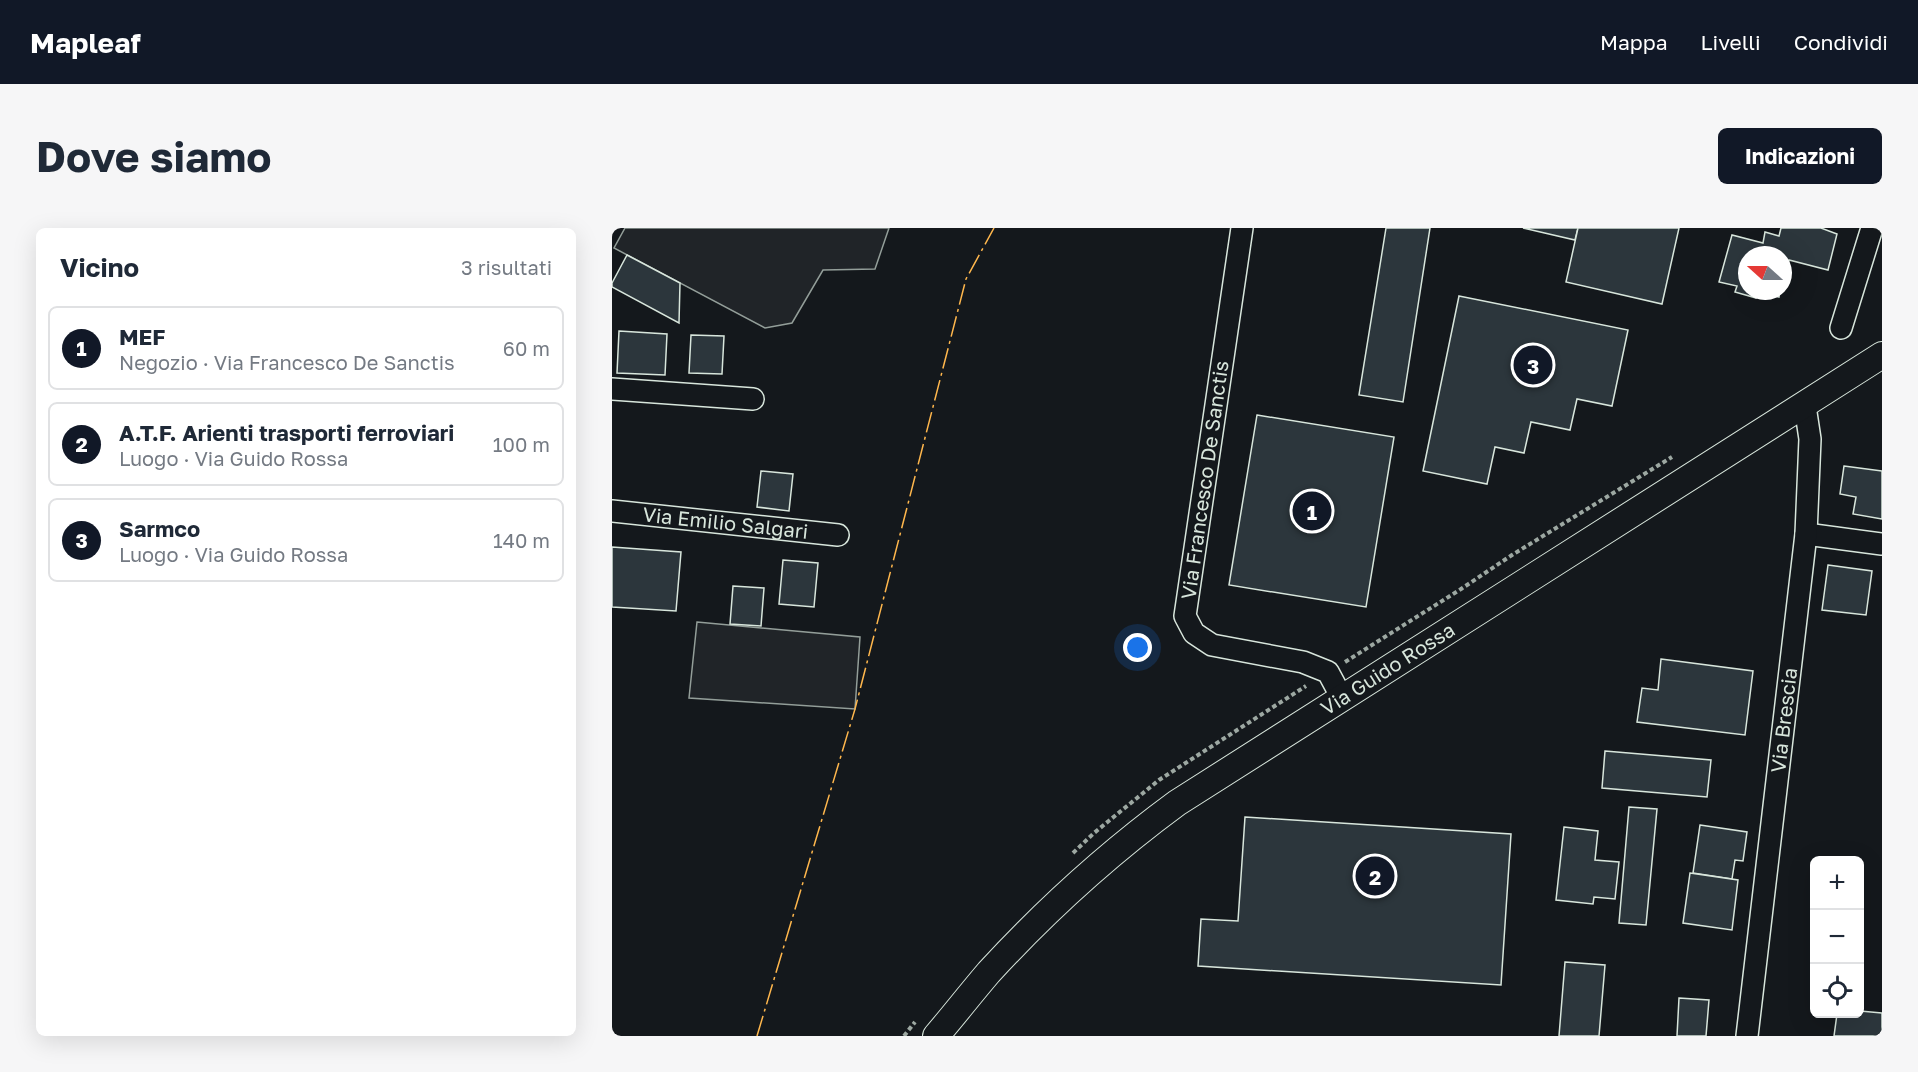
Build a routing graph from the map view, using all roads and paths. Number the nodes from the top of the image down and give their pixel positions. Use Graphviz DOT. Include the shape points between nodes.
graph roads {
  1 [pos="1242,228"];
  2 [pos="1872,228"];
  3 [pos="1841,328"];
  4 [pos="1882,355"];
  5 [pos="612,389"];
  6 [pos="753,399"];
  7 [pos="1804,405"];
  8 [pos="612,511"];
  9 [pos="837,534"];
  10 [pos="1806,534"];
  11 [pos="1882,544"];
  12 [pos="1342,698"];
  13 [pos="936,1036"];
  14 [pos="1747,1036"];
  1 -- 12 [label="street, Via Francesco De Sanctis" via="1185,616 1194,633 1212,645 1303,662 1328,672"];
  2 -- 3 [label="street"];
  4 -- 7 [label="street, Via Guido Rossa"];
  5 -- 6 [label="street"];
  7 -- 10 [label="street, Via Brescia" via="1810,439"];
  7 -- 12 [label="street, Via Guido Rossa"];
  8 -- 9 [label="street, Via Emilio Salgari"];
  10 -- 11 [label="street"];
  10 -- 14 [label="street, Via Brescia"];
  12 -- 13 [label="street, Via Guido Rossa" via="1177,803 1096,867 989,972"];
}
